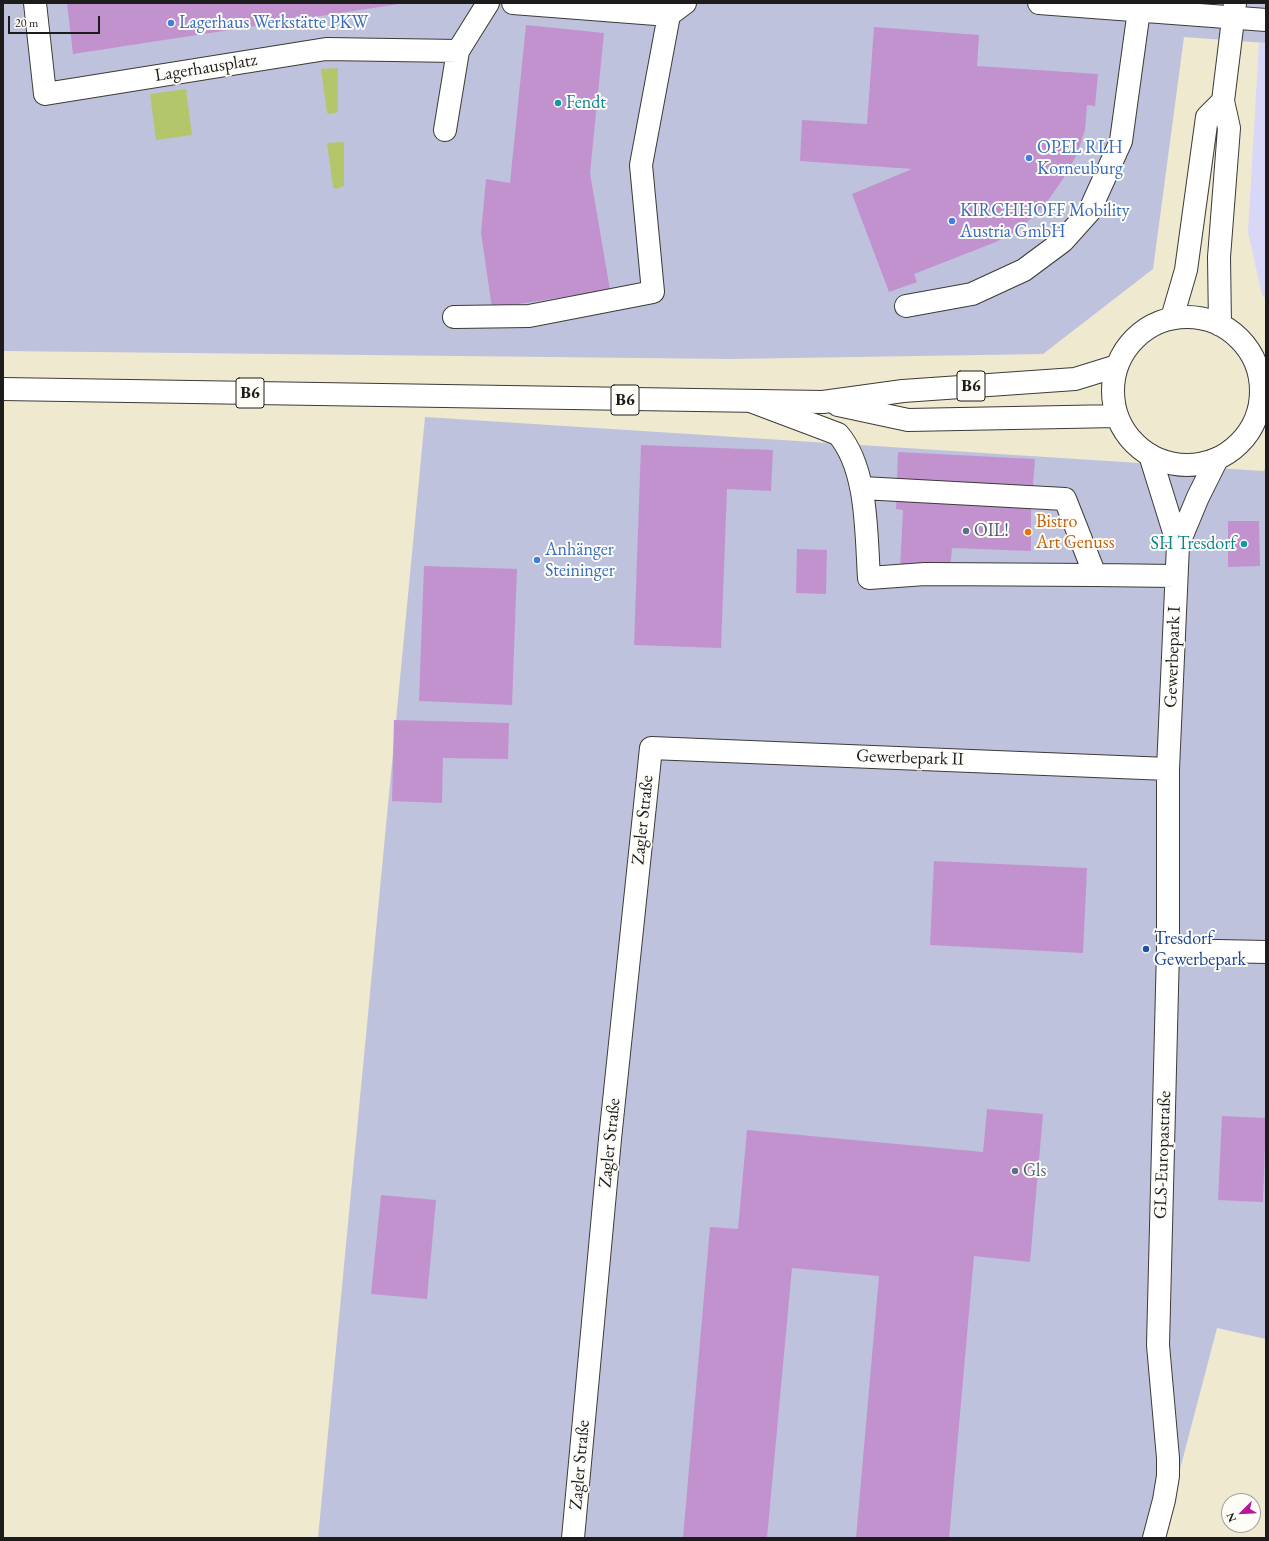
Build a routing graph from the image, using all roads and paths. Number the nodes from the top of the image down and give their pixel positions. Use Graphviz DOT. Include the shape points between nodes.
graph roads {
  1 [pos="35,3"];
  2 [pos="488,3"];
  3 [pos="513,3"];
  4 [pos="1038,3"];
  5 [pos="677,9"];
  6 [pos="1139,10"];
  7 [pos="1234,10"];
  8 [pos="1266,20"];
  9 [pos="458,51"];
  10 [pos="1223,101"];
  11 [pos="445,130"];
  12 [pos="906,306"];
  13 [pos="454,317"];
  14 [pos="1172,318"];
  15 [pos="1220,325"];
  16 [pos="1117,366"];
  17 [pos="1262,371"];
  18 [pos="3,389"];
  19 [pos="752,402"];
  20 [pos="823,402"];
  21 [pos="1118,416"];
  22 [pos="1260,420"];
  23 [pos="1150,455"];
  24 [pos="1217,459"];
  25 [pos="862,488"];
  26 [pos="1178,545"];
  27 [pos="1095,575"];
  28 [pos="1176,576"];
  29 [pos="651,748"];
  30 [pos="1168,769"];
  31 [pos="1168,950"];
  32 [pos="1266,952"];
  33 [pos="573,1538"];
  34 [pos="1154,1538"];
  1 -- 9 [label="street, Lagerhausplatz" via="45,94 326,49"];
  2 -- 9 [label="street"];
  3 -- 5 [label="street"];
  4 -- 6 [label="street"];
  5 -- 13 [label="street" via="641,165 653,292 529,316"];
  6 -- 7 [label="street"];
  6 -- 12 [label="street" via="1121,141 1089,212 1063,241 1024,270 972,294"];
  7 -- 8 [label="street"];
  7 -- 10 [label="street"];
  9 -- 11 [label="street"];
  10 -- 14 [label="street" via="1207,118 1186,270"];
  10 -- 15 [label="street" via="1229,128 1219,257"];
  14 -- 15 [label="street" via="1196,318"];
  14 -- 16 [label="street" via="1138,335 1123,353"];
  15 -- 17 [label="street" via="1244,344"];
  16 -- 20 [label="street, B6" via="1075,380 903,391"];
  16 -- 21 [label="street" via="1113,383"];
  17 -- 22 [label="street"];
  18 -- 19 [label="street, B6"];
  19 -- 20 [label="street, B6"];
  19 -- 25 [label="street" via="838,434 851,455"];
  20 -- 21 [label="street, B6" via="908,420"];
  21 -- 23 [label="street" via="1125,432 1136,445"];
  22 -- 24 [label="street" via="1232,450"];
  23 -- 24 [label="street" via="1166,462 1183,465"];
  23 -- 26 [label="street, Gewerbepark I"];
  24 -- 26 [label="street, Gewerbepark I"];
  25 -- 27 [label="street" via="1065,499"];
  25 -- 27 [label="street" via="869,578 925,574"];
  26 -- 28 [label="street, Gewerbepark I"];
  27 -- 28 [label="street"];
  28 -- 30 [label="street, Gewerbepark I"];
  29 -- 30 [label="street, Gewerbepark II"];
  29 -- 33 [label="street, Zagler Straße" via="610,1139"];
  30 -- 31 [label="street, GLS-Europastraße"];
  31 -- 32 [label="street"];
  31 -- 34 [label="street, GLS-Europastraße" via="1158,1345 1168,1458 1166,1484"];
}
